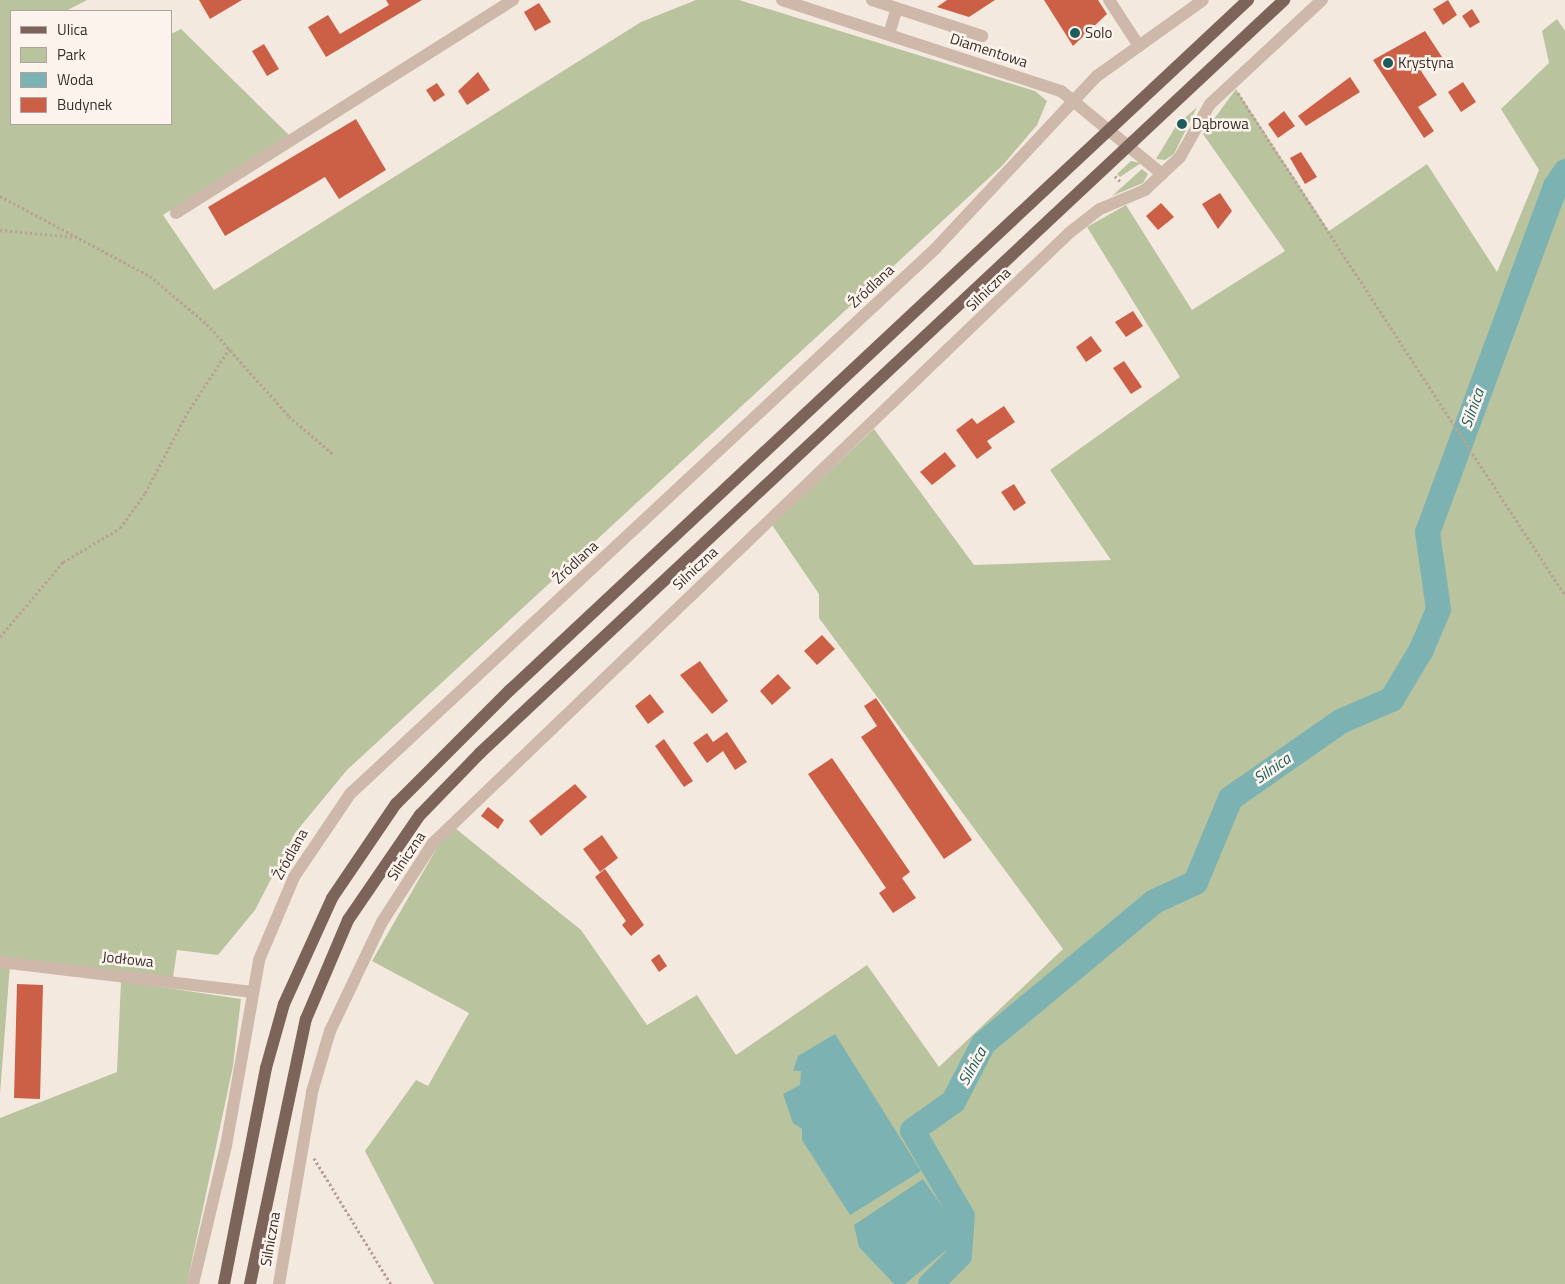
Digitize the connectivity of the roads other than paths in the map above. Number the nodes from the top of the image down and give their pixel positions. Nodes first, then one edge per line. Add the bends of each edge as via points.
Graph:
1 (513, 0) edge
2 (782, 0) edge
3 (872, 0) edge
4 (1109, 0) edge
5 (1204, 0) edge
6 (1248, 0) edge
7 (1284, 0) edge
8 (1322, 0) edge
9 (897, 8) junction
10 (889, 34) junction
11 (982, 36) dead end
12 (1139, 46) junction
13 (1075, 98) junction
14 (1111, 128) junction
15 (1130, 145) junction
16 (1162, 174) junction
17 (176, 213) dead end
18 (0, 962) edge
19 (252, 992) junction
20 (193, 1284) edge
21 (224, 1284) edge
22 (250, 1284) edge
23 (279, 1284) edge

1 - 17 street
2 - 10 street, Diamentowa
3 - 9 street
4 - 12 street
5 - 12 street, Źródlana
6 - 14 main road
7 - 15 main road
8 - 16 street, Silniczna via 1210,104 1180,157
9 - 10 street
9 - 11 street
10 - 13 street, Diamentowa
12 - 13 street, Źródlana
13 - 14 street, Diamentowa
13 - 19 street, Źródlana via 935,249 350,794 294,877 259,960
14 - 15 street, Diamentowa
14 - 21 main road via 509,690 390,811 327,906 284,1004 266,1068
15 - 16 street, Diamentowa
15 - 22 main road via 480,753 391,852 348,920 306,1019 284,1107
16 - 23 street, Silniczna via 1145,190 1100,209 1069,233 433,843 382,922 330,1032 312,1092
18 - 19 street, Jodłowa
19 - 20 street, Źródlana via 233,1111

